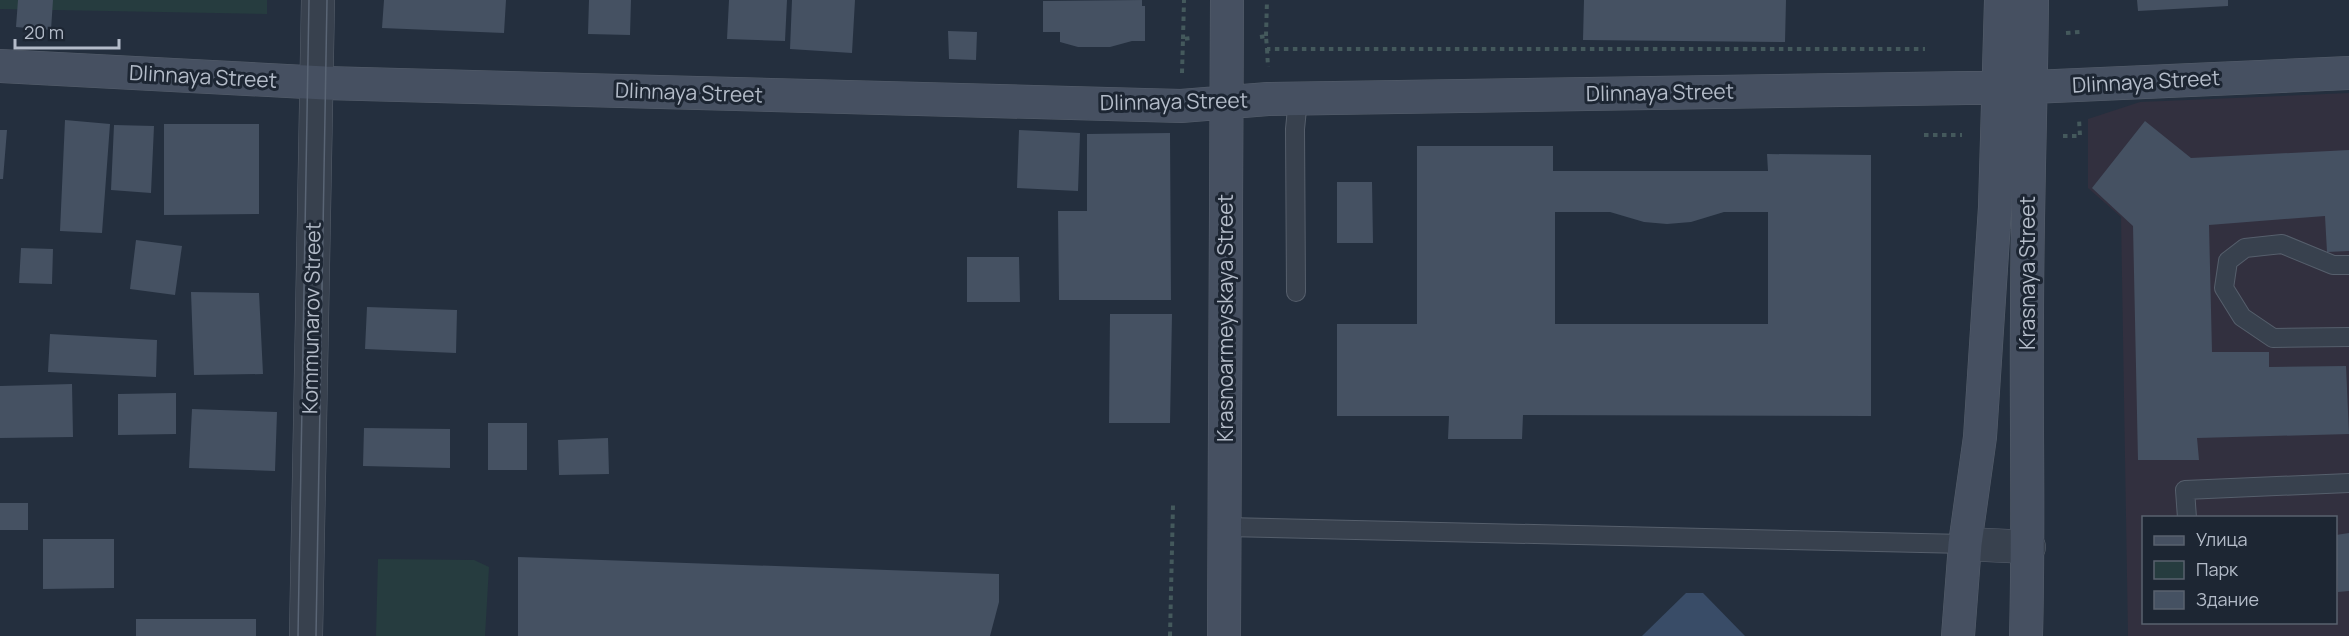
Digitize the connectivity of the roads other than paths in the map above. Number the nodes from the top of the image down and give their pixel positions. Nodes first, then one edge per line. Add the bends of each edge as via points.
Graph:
1 (318, 0) edge
2 (1227, 0) edge
3 (2001, 0) edge
4 (2032, 0) edge
5 (0, 66) edge
6 (2349, 73) edge
7 (316, 83) junction
8 (2014, 87) junction
9 (1298, 99) junction
10 (1226, 103) junction
11 (2349, 265) edge
12 (1296, 292) dead end
13 (2349, 337) edge
14 (2349, 483) edge
15 (2187, 516) edge
16 (1225, 527) junction
17 (1965, 544) junction
18 (2029, 547) junction
19 (306, 636) edge
20 (1224, 636) edge
21 (1958, 636) edge
22 (2026, 636) edge

1 - 7 street, Kommunarov Street
2 - 10 street, Krasnoarmeyskaya Street
3 - 8 street, Krasnaya Street
4 - 8 street, Krasnaya Street
5 - 7 street, Dlinnaya Street
6 - 8 street, Dlinnaya Street
7 - 10 street, Dlinnaya Street via 1181,106
7 - 19 street, Kommunarov Street
8 - 9 street, Dlinnaya Street
8 - 17 street, Krasnaya Street via 1995,207 1980,437
8 - 18 street, Krasnaya Street via 2027,320
9 - 10 street, Dlinnaya Street
9 - 12 lane
10 - 16 street, Krasnoarmeyskaya Street
11 - 13 lane via 2333,265 2282,244 2245,248 2228,261 2224,288 2242,317 2273,338
14 - 15 lane via 2185,490
16 - 17 lane
16 - 20 street, Krasnoarmeyskaya Street
17 - 18 street
17 - 21 street, Krasnaya Street
18 - 22 street, Krasnaya Street

